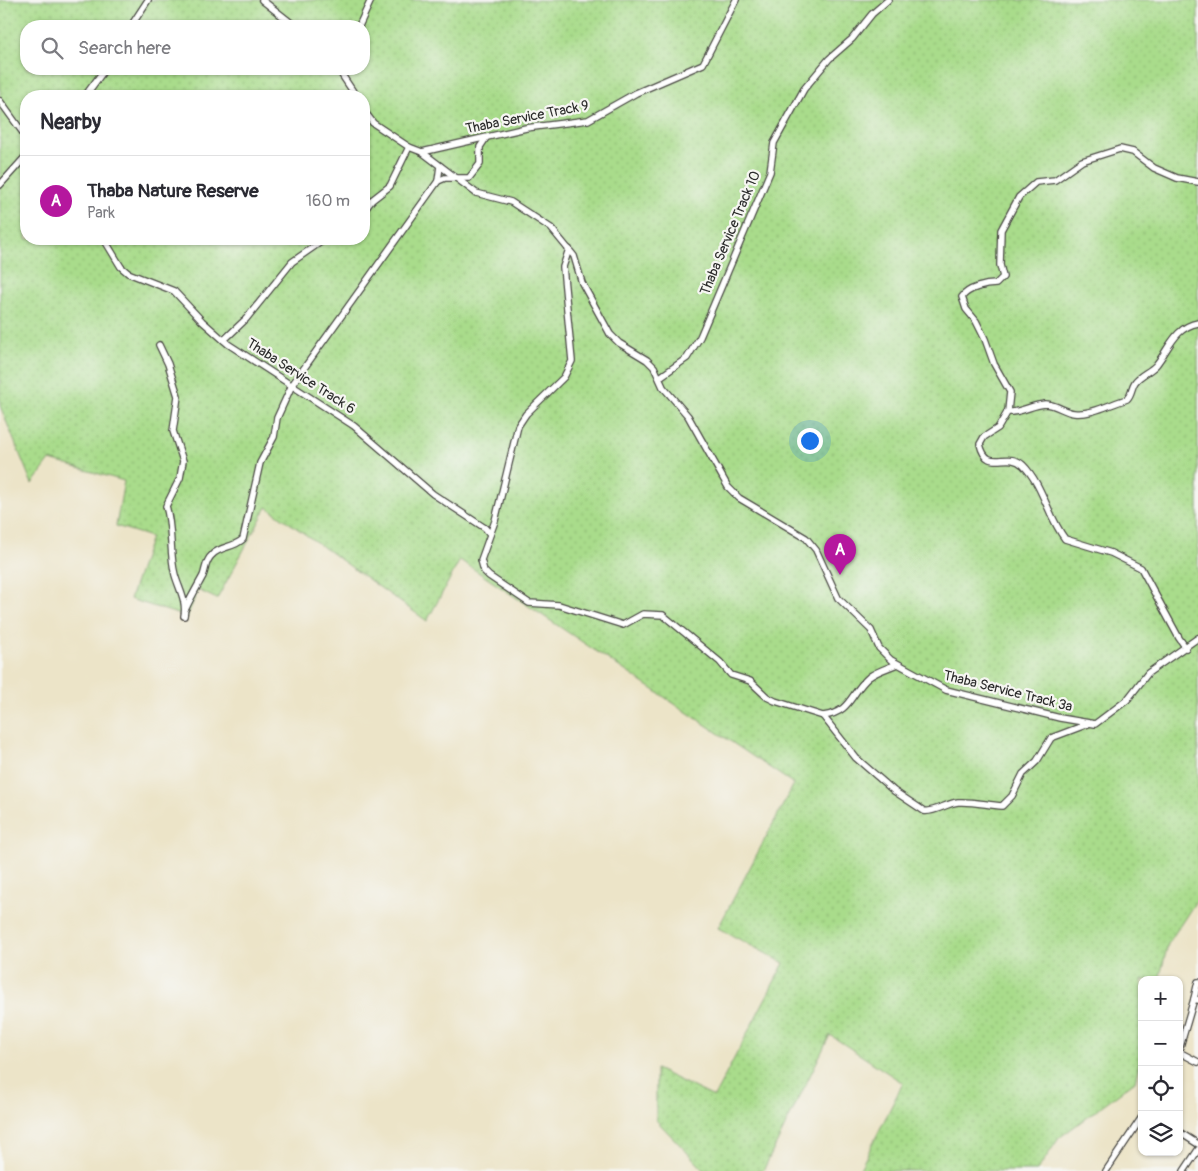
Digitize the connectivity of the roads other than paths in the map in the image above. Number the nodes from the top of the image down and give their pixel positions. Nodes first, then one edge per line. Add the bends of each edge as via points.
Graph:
1 (148, 0) edge
2 (262, 0) edge
3 (371, 0) edge
4 (736, 0) edge
5 (888, 0) edge
6 (135, 20) edge
7 (287, 20) edge
8 (362, 20) edge
9 (101, 75) edge
10 (342, 75) edge
11 (89, 90) edge
12 (352, 90) edge
13 (0, 102) edge
14 (370, 119) edge
15 (20, 129) edge
16 (486, 138) junction
17 (409, 147) junction
18 (422, 152) junction
19 (20, 163) edge
20 (440, 166) junction
21 (458, 180) junction
22 (438, 181) junction
23 (1198, 182) edge
24 (0, 185) edge
25 (370, 203) edge
26 (108, 245) edge
27 (316, 245) edge
28 (569, 249) junction
29 (1198, 323) edge
30 (224, 340) junction
31 (159, 346) dead end
32 (660, 377) junction
33 (292, 385) junction
34 (1007, 412) junction
35 (490, 534) junction
36 (186, 608) junction
37 (184, 616) dead end
38 (1198, 638) edge
39 (1186, 648) junction
40 (897, 664) junction
41 (823, 716) junction
42 (1089, 724) junction
43 (1198, 982) edge
44 (1196, 999) edge
45 (1183, 1039) edge
46 (1183, 1053) edge
47 (1198, 1062) edge
48 (1138, 1123) edge
49 (1183, 1135) edge
50 (1198, 1144) edge
51 (1198, 1150) edge
52 (1106, 1171) edge
53 (1184, 1171) edge

1 - 6 street
2 - 7 street
3 - 8 street
4 - 16 street, Thaba Service Track 9 via 709,57 700,66 636,93 588,120 526,128
5 - 32 street, Thaba Service Track 10 via 804,89 774,143 770,172 700,337 687,358
9 - 11 street
10 - 12 street
13 - 15 street
14 - 17 street, Thaba Service Track 3a
16 - 18 street, Thaba Service Track 9
16 - 21 street via 480,146 481,160 475,171 469,178
17 - 18 street, Thaba Service Track 3a
17 - 25 street via 390,186
18 - 20 street, Thaba Service Track 3a
19 - 24 street
20 - 21 street, Thaba Service Track 3a
20 - 22 street
21 - 22 street via 445,178
21 - 28 street, Thaba Service Track 3a via 476,192 511,202 529,212 551,228
22 - 33 street
23 - 34 street via 1154,168 1133,152 1120,149 1082,161 1055,180 1036,182 1019,197 1001,230 1003,277 996,284 982,286 962,297 1010,392
26 - 30 street, Thaba Service Track 6 via 121,267 137,278 174,291
27 - 30 street via 292,262
28 - 32 street, Thaba Service Track 3a via 582,283 610,334 648,360
28 - 35 street via 563,267 572,361 564,377 518,426
29 - 34 street via 1188,325 1173,337 1154,367 1140,377 1126,399 1084,413 1072,413 1051,404 1018,413
30 - 33 street, Thaba Service Track 6
31 - 36 street via 178,396 173,431 183,461 180,478 166,506 170,516 174,572
32 - 40 street, Thaba Service Track 3a via 664,387 688,416 728,487 745,502 806,538 816,550 838,598 871,630 879,648
33 - 35 street, Thaba Service Track 6 via 358,429 433,494
33 - 36 street via 277,418 274,437 260,463 243,539 211,555
34 - 39 street via 998,428 984,437 980,444 985,457 1017,461 1022,465 1035,482 1065,539 1111,553 1141,568
35 - 41 street via 481,557 484,571 522,599 577,609 623,624 643,614 663,615 731,675 750,680 775,701
36 - 37 street
38 - 39 street
39 - 42 street via 1146,674 1127,700 1102,720
40 - 41 street via 870,676 842,710
40 - 42 street, Thaba Service Track 3a via 946,690
41 - 42 street via 856,758 906,800 928,812 952,803 1002,806 1051,738
43 - 44 street
44 - 45 street
46 - 47 street
48 - 52 street
49 - 50 street
51 - 53 street

